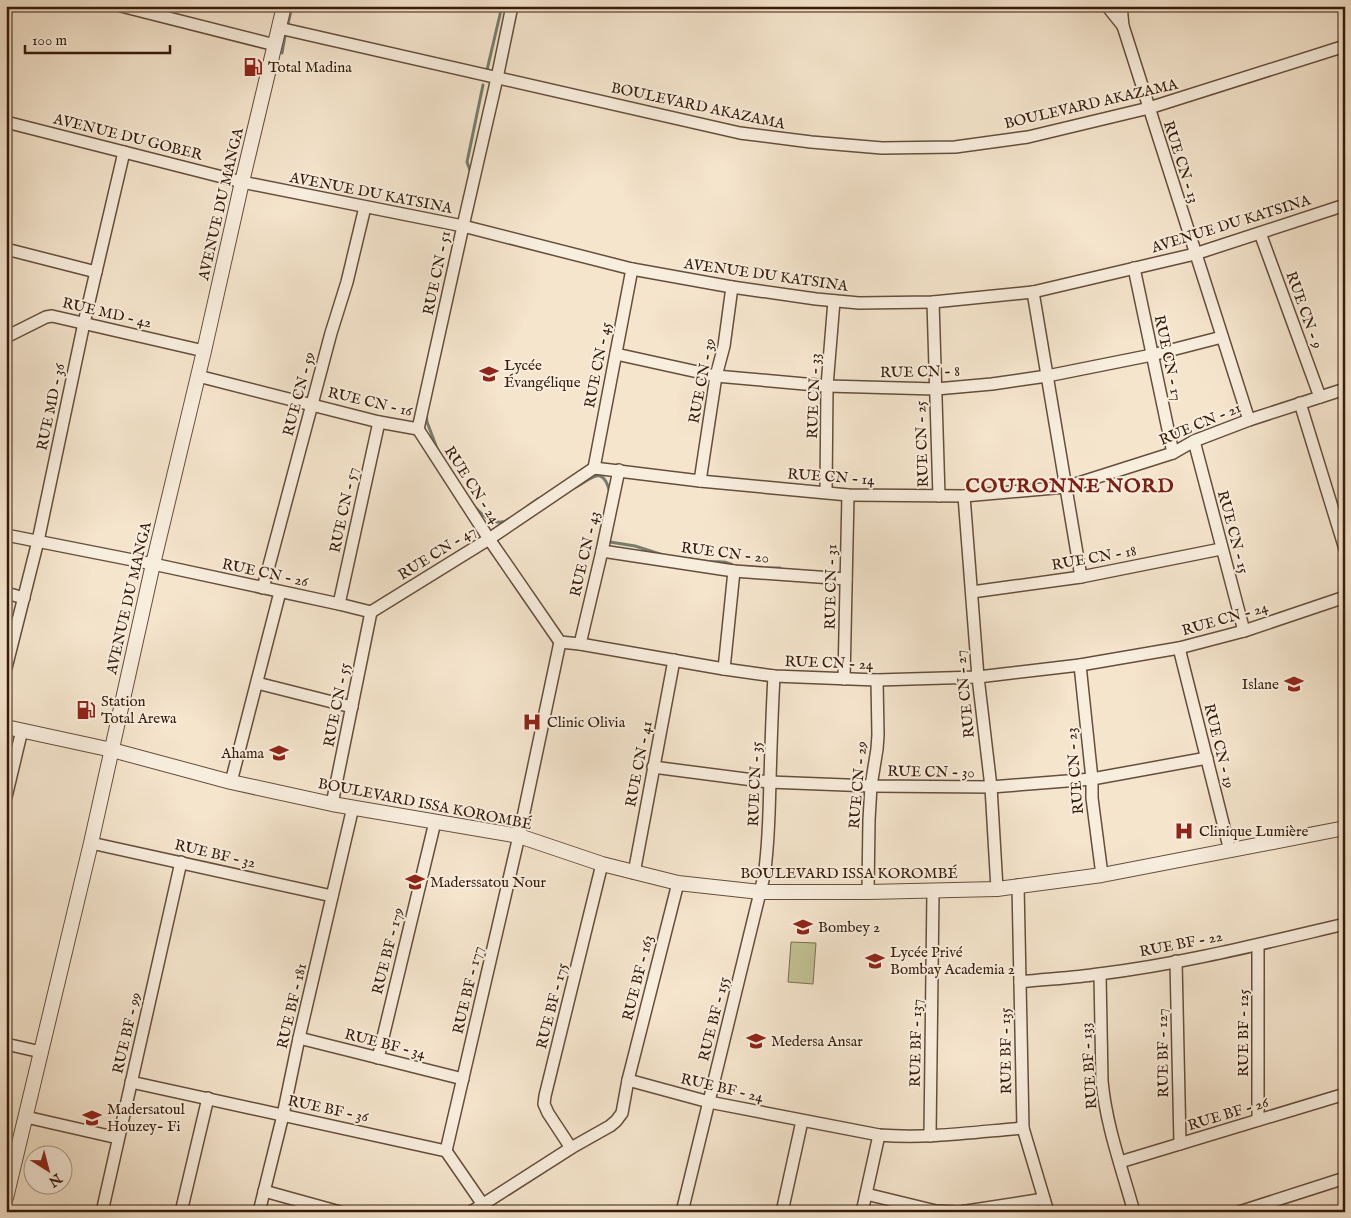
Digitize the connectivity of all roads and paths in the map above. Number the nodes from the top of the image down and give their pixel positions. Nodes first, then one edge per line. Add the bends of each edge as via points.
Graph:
1 (121, 6) edge
2 (284, 6) edge
3 (512, 6) edge
4 (1107, 6) edge
5 (1122, 6) edge
6 (1123, 26) junction
7 (279, 28) junction
8 (275, 45) junction
9 (1345, 46) edge
10 (497, 78) junction
11 (1149, 108) junction
12 (6, 122) edge
13 (124, 152) junction
14 (242, 182) junction
15 (1345, 205) edge
16 (365, 207) junction
17 (463, 226) junction
18 (1260, 233) junction
19 (6, 249) edge
20 (1195, 254) junction
21 (1134, 268) junction
22 (632, 269) junction
23 (96, 272) junction
24 (732, 287) junction
25 (1033, 292) junction
26 (834, 301) junction
27 (933, 302) junction
28 (84, 323) junction
29 (6, 337) edge
30 (1222, 337) junction
31 (204, 351) junction
32 (616, 354) junction
33 (1152, 355) junction
34 (198, 376) junction
35 (716, 376) junction
36 (1047, 376) junction
37 (827, 386) junction
38 (936, 389) junction
39 (1345, 389) edge
40 (1320, 397) junction
41 (312, 404) junction
42 (1300, 404) junction
43 (1249, 420) junction
44 (379, 422) junction
45 (418, 429) junction
46 (1194, 442) junction
47 (1173, 453) junction
48 (594, 468) junction
49 (618, 470) junction
50 (700, 481) junction
51 (1066, 487) junction
52 (826, 492) junction
53 (848, 495) junction
54 (938, 496) junction
55 (964, 496) junction
56 (6, 534) edge
57 (489, 538) junction
58 (38, 541) junction
59 (1345, 548) edge
60 (1221, 549) junction
61 (602, 550) junction
62 (153, 564) junction
63 (734, 572) junction
64 (1082, 577) junction
65 (846, 579) junction
66 (264, 588) junction
67 (280, 592) junction
68 (972, 592) junction
69 (6, 593) edge
70 (24, 598) junction
71 (1345, 598) edge
72 (339, 604) junction
73 (371, 612) junction
74 (1244, 631) junction
75 (560, 642) junction
76 (580, 644) junction
77 (1179, 648) junction
78 (674, 660) junction
79 (1080, 665) junction
80 (6, 668) edge
81 (724, 669) junction
82 (774, 676) junction
83 (978, 677) junction
84 (844, 679) junction
85 (877, 680) junction
86 (257, 683) junction
87 (352, 706) junction
88 (6, 727) edge
89 (22, 730) junction
90 (112, 750) junction
91 (1207, 758) junction
92 (653, 767) junction
93 (1092, 779) junction
94 (231, 782) junction
95 (770, 782) junction
96 (871, 786) junction
97 (991, 787) junction
98 (6, 797) edge
99 (332, 804) junction
100 (353, 807) junction
101 (435, 822) junction
102 (1345, 828) edge
103 (519, 836) junction
104 (90, 843) junction
105 (1230, 851) junction
106 (181, 862) junction
107 (602, 864) junction
108 (634, 873) junction
109 (1102, 875) junction
110 (678, 883) junction
111 (1018, 886) junction
112 (997, 888) junction
113 (933, 891) junction
114 (760, 892) junction
115 (868, 892) junction
116 (332, 896) junction
117 (1345, 924) edge
118 (1258, 945) junction
119 (1176, 961) junction
120 (1100, 974) junction
121 (1020, 982) junction
122 (300, 1038) junction
123 (6, 1044) edge
124 (41, 1052) junction
125 (378, 1058) junction
126 (463, 1079) junction
127 (628, 1080) junction
128 (131, 1082) junction
129 (1345, 1094) edge
130 (208, 1098) junction
131 (709, 1102) junction
132 (283, 1115) junction
133 (26, 1118) junction
134 (1258, 1120) junction
135 (802, 1121) junction
136 (1022, 1128) junction
137 (879, 1135) junction
138 (930, 1136) junction
139 (118, 1138) junction
140 (1180, 1144) junction
141 (572, 1148) junction
142 (446, 1151) junction
143 (1120, 1162) junction
144 (1345, 1178) edge
145 (264, 1191) junction
146 (866, 1194) junction
147 (6, 1198) edge
148 (1044, 1199) junction
149 (486, 1208) edge
150 (102, 1212) edge
151 (181, 1212) edge
152 (259, 1212) edge
153 (340, 1212) edge
154 (471, 1212) edge
155 (682, 1212) edge
156 (782, 1212) edge
157 (862, 1212) edge
158 (956, 1212) edge
159 (960, 1212) edge
160 (1048, 1212) edge
161 (1134, 1212) edge
162 (1239, 1212) edge

1 - 8 street
2 - 7 street, AVENUE DU MANGA
3 - 10 street, RUE CN - 51
4 - 6 street, RUE CN - 13
5 - 6 street, RUE CN - 13
6 - 11 street, RUE CN - 13
7 - 8 street, AVENUE DU MANGA
7 - 10 street, BOULEVARD AKAZAMA
8 - 14 street, AVENUE DU MANGA
9 - 11 street, BOULEVARD AKAZAMA
10 - 11 street, BOULEVARD AKAZAMA via 740,133 882,148 955,147 1028,137
10 - 17 street, RUE CN - 51
11 - 20 street, RUE CN - 13
12 - 13 street, AVENUE DU GOBER
13 - 14 street, AVENUE DU GOBER
13 - 23 street, RUE MD - 36
14 - 16 street, AVENUE DU KATSINA
14 - 31 street, AVENUE DU MANGA
15 - 18 street, AVENUE DU KATSINA
16 - 17 street, AVENUE DU KATSINA
16 - 41 street, RUE CN - 59
17 - 22 street, AVENUE DU KATSINA
17 - 45 street, RUE CN - 51
18 - 20 street, AVENUE DU KATSINA
18 - 40 street, RUE CN - 9
19 - 23 street
20 - 21 street, AVENUE DU KATSINA
20 - 30 street, RUE CN - 13
21 - 25 street, AVENUE DU KATSINA
21 - 33 street, RUE CN - 17
22 - 24 street, AVENUE DU KATSINA
22 - 32 street, RUE CN - 45
23 - 28 street, RUE MD - 36
24 - 26 street, AVENUE DU KATSINA
24 - 35 street, RUE CN - 39 via 724,346
25 - 27 street, AVENUE DU KATSINA
25 - 36 street
26 - 27 street, AVENUE DU KATSINA
26 - 37 street, RUE CN - 33
27 - 38 street, RUE CN - 25
28 - 29 street, RUE MD - 42 via 49,316
28 - 31 street, RUE MD - 42
28 - 58 street, RUE MD - 36
30 - 33 street, RUE CN - 8
30 - 43 street, RUE CN - 13
31 - 34 street, AVENUE DU MANGA
32 - 35 street, RUE CN - 8
32 - 48 street, RUE CN - 45
33 - 36 street, RUE CN - 8
33 - 47 street, RUE CN - 17
34 - 41 street, RUE CN - 16
34 - 62 street, AVENUE DU MANGA
35 - 37 street, RUE CN - 8
35 - 50 street, RUE CN - 39
36 - 38 street, RUE CN - 8
36 - 51 street
37 - 38 street, RUE CN - 8
37 - 52 street, RUE CN - 33
38 - 54 street, RUE CN - 25
39 - 40 street, RUE CN - 21
40 - 42 street, RUE CN - 21
41 - 44 street, RUE CN - 16
41 - 66 street, RUE CN - 59
42 - 43 street, RUE CN - 21
42 - 59 street
43 - 46 street, RUE CN - 21
44 - 45 street, RUE CN - 16
44 - 72 street, RUE CN - 57
45 - 57 street, RUE CN - 24
46 - 47 street, RUE CN - 21
46 - 60 street, RUE CN - 15
47 - 51 street, RUE CN - 21
48 - 49 street, RUE CN - 14
48 - 57 street, RUE CN - 47
49 - 50 street, RUE CN - 14
49 - 61 street, RUE CN - 43
50 - 52 street, RUE CN - 14
51 - 55 street, RUE CN - 14
51 - 64 street
52 - 53 street, RUE CN - 14
53 - 54 street, RUE CN - 14
53 - 65 street, RUE CN - 31
54 - 55 street, RUE CN - 14
55 - 68 street, RUE CN - 27
56 - 58 street
57 - 73 street, RUE CN - 47
57 - 75 street, RUE CN - 24
58 - 62 street
58 - 70 street, RUE MD - 36
60 - 64 street, RUE CN - 18
60 - 74 street, RUE CN - 15
61 - 63 street, RUE CN - 20
61 - 76 street, RUE CN - 43
62 - 66 street, RUE CN - 26
62 - 90 street, AVENUE DU MANGA
63 - 65 street, RUE CN - 20
63 - 81 street
64 - 68 street, RUE CN - 18
65 - 84 street, RUE CN - 31
66 - 67 street, RUE CN - 26
67 - 72 street, RUE CN - 26
67 - 86 street
68 - 83 street, RUE CN - 27
69 - 70 street
70 - 80 street, RUE MD - 36
71 - 74 street, RUE CN - 24
72 - 73 street, RUE CN - 26
73 - 87 street, RUE CN - 55
74 - 77 street, RUE CN - 24
75 - 76 street, RUE CN - 24
75 - 103 street, RUE BF - 177
76 - 78 street, RUE CN - 24
77 - 79 street, RUE CN - 24
77 - 91 street, RUE CN - 19
78 - 81 street, RUE CN - 24
78 - 92 street, RUE CN - 41
79 - 83 street, RUE CN - 24
79 - 93 street, RUE CN - 23
81 - 82 street, RUE CN - 24
82 - 84 street, RUE CN - 24
82 - 95 street, RUE CN - 35
83 - 85 street, RUE CN - 24
83 - 97 street, RUE CN - 27
84 - 85 street, RUE CN - 24
85 - 96 street, RUE CN - 29 via 877,742
86 - 87 street
86 - 94 street
87 - 99 street, RUE CN - 55
88 - 89 street, BOULEVARD ISSA KOROMBÉ
89 - 90 street, BOULEVARD ISSA KOROMBÉ
89 - 98 street
90 - 94 street, BOULEVARD ISSA KOROMBÉ
90 - 104 street, AVENUE DU MANGA
91 - 93 street, RUE CN - 30
91 - 105 street, RUE CN - 19
92 - 95 street, RUE CN - 30
92 - 108 street, RUE CN - 41
93 - 97 street, RUE CN - 30
93 - 109 street, RUE CN - 23
94 - 99 street, BOULEVARD ISSA KOROMBÉ
95 - 96 street, RUE CN - 30
95 - 114 street, RUE CN - 35 via 766,858
96 - 97 street, RUE CN - 30
96 - 115 street, RUE CN - 29
97 - 112 street, RUE CN - 27
99 - 100 street, BOULEVARD ISSA KOROMBÉ
100 - 101 street, BOULEVARD ISSA KOROMBÉ
100 - 116 street, RUE BF - 181
101 - 103 street, BOULEVARD ISSA KOROMBÉ
101 - 125 street, RUE BF - 179
102 - 105 street, BOULEVARD ISSA KOROMBÉ
103 - 107 street, BOULEVARD ISSA KOROMBÉ
103 - 126 street, RUE BF - 177
104 - 106 street, RUE BF - 32
104 - 124 street, AVENUE DU MANGA
105 - 109 street, BOULEVARD ISSA KOROMBÉ
106 - 116 street, RUE BF - 32
106 - 128 street, RUE BF - 99
107 - 108 street, BOULEVARD ISSA KOROMBÉ
107 - 141 street, RUE BF - 175 via 544,1104
108 - 110 street, BOULEVARD ISSA KOROMBÉ
109 - 111 street, BOULEVARD ISSA KOROMBÉ
110 - 114 street, BOULEVARD ISSA KOROMBÉ
110 - 127 street, RUE BF - 163
111 - 112 street, BOULEVARD ISSA KOROMBÉ
111 - 121 street, RUE BF - 135
112 - 113 street, BOULEVARD ISSA KOROMBÉ
113 - 115 street, BOULEVARD ISSA KOROMBÉ
113 - 138 street, RUE BF - 137
114 - 115 street, BOULEVARD ISSA KOROMBÉ
114 - 131 street, RUE BF - 155
116 - 122 street, RUE BF - 181
117 - 118 street, RUE BF - 22
118 - 119 street, RUE BF - 22
118 - 134 street, RUE BF - 125
119 - 120 street, RUE BF - 22
119 - 140 street, RUE BF - 127
120 - 121 street, RUE BF - 22
120 - 143 street, RUE BF - 133 via 1103,1097
121 - 136 street, RUE BF - 135
122 - 125 street, RUE BF - 34
122 - 132 street, RUE BF - 181
123 - 124 street
124 - 133 street, AVENUE DU MANGA
125 - 126 street, RUE BF - 34
126 - 142 street, RUE BF - 177
127 - 131 street, RUE BF - 24
127 - 141 street via 622,1113 616,1121
128 - 130 street, RUE BF - 36
128 - 139 street, RUE BF - 99
129 - 134 street, RUE BF - 26
130 - 132 street, RUE BF - 36
130 - 151 street
131 - 135 street, RUE BF - 24
131 - 155 street, RUE BF - 155
132 - 142 street, RUE BF - 36
132 - 145 street, RUE BF - 181
133 - 139 street
133 - 147 street, AVENUE DU MANGA
134 - 140 street, RUE BF - 26
135 - 137 street, RUE BF - 24
135 - 156 street
136 - 138 street, RUE BF - 24
136 - 148 street, RUE BF - 135
137 - 138 street, RUE BF - 24
137 - 146 street
139 - 150 street, RUE BF - 99
140 - 143 street, RUE BF - 26
141 - 149 street
142 - 149 street
143 - 161 street, RUE BF - 133
144 - 162 street
145 - 152 street, RUE BF - 181
145 - 153 street
146 - 157 street
146 - 158 street
148 - 159 street
148 - 160 street, RUE BF - 135
149 - 154 street

